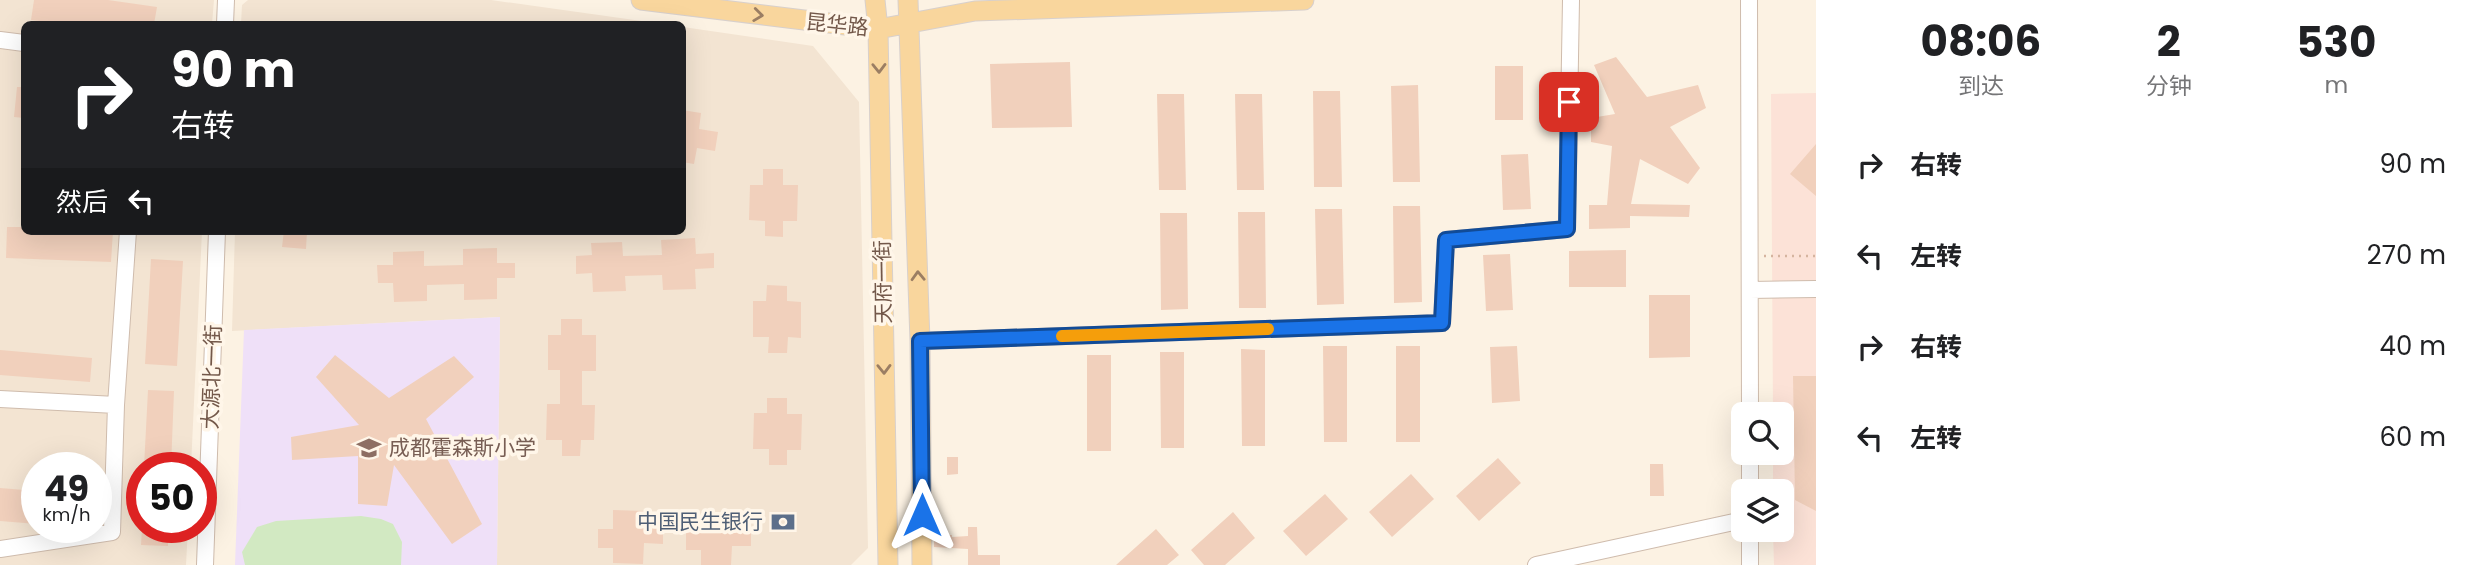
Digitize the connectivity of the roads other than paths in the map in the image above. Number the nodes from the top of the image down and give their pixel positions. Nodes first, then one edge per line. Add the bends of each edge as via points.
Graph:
1 (226, 0) edge
2 (641, 0) edge
3 (875, 0) edge
4 (908, 0) edge
5 (1304, 0) edge
6 (1571, 0) edge
7 (1749, 0) edge
8 (223, 21) edge
9 (908, 24) junction
10 (878, 29) junction
11 (0, 40) edge
12 (21, 43) edge
13 (128, 235) edge
14 (217, 235) edge
15 (1816, 289) edge
16 (1750, 290) junction
17 (920, 341) junction
18 (0, 399) edge
19 (1750, 402) edge
20 (116, 405) junction
21 (1731, 523) edge
22 (1750, 542) edge
23 (0, 549) edge
24 (205, 565) edge
25 (888, 565) edge
26 (922, 565) edge
27 (1535, 565) edge
28 (1750, 565) edge

1 - 8 street
2 -> 10 main road, 昆华路
3 - 10 main road, 天府一街
4 - 9 main road, 天府一街
5 - 9 main road, 昆华路 via 975,11
6 - 17 street via 1567,229 1446,240 1442,323
7 - 16 street
9 - 10 main road, 昆华路
17 -> 9 main road, 天府一街
10 -> 25 main road, 天府一街
11 - 12 street
13 - 20 street
14 - 24 street, 大源北一街
15 - 16 street
16 - 19 street
17 - 26 main road, 天府一街
18 - 20 street
20 - 23 street via 112,532
21 - 27 street
22 - 28 street

